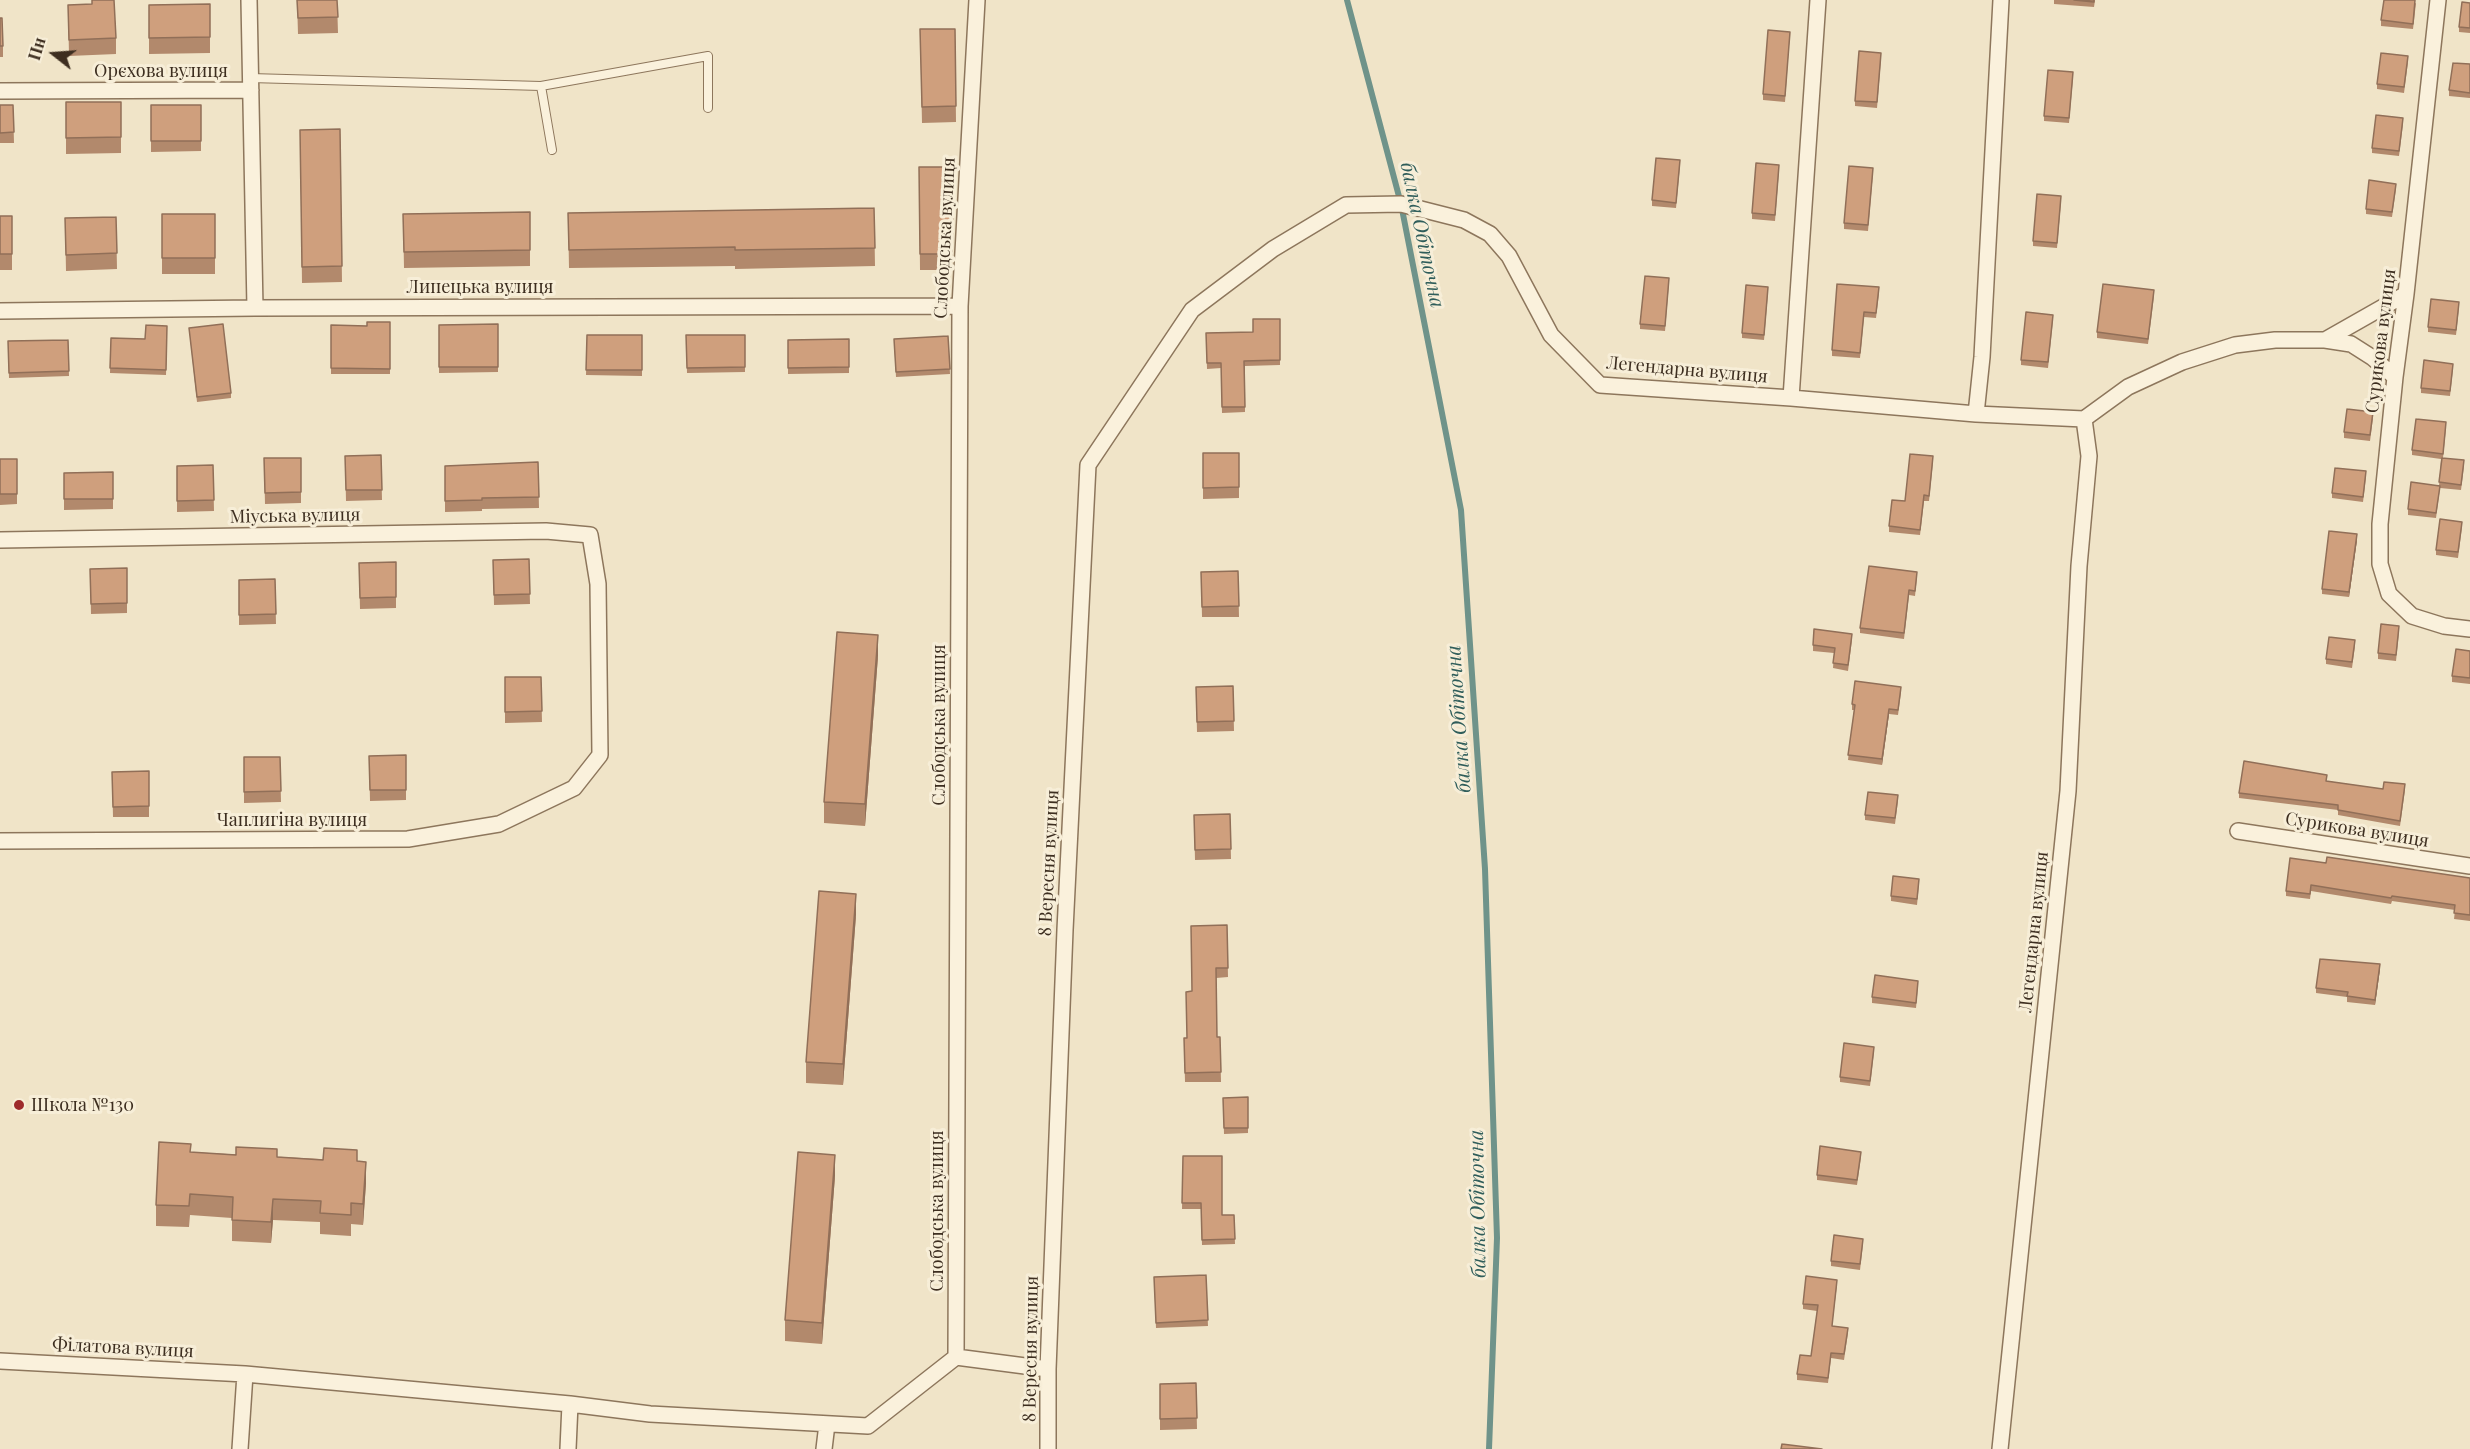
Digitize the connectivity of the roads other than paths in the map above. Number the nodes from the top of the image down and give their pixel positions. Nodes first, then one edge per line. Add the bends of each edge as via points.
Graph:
1 (249, 0) edge
2 (976, 0) edge
3 (1818, 0) edge
4 (2001, 0) edge
5 (2438, 0) edge
6 (250, 84) junction
7 (541, 86) junction
8 (0, 91) edge
9 (708, 108) dead end
10 (552, 150) dead end
11 (2406, 294) junction
12 (960, 306) junction
13 (255, 308) junction
14 (1192, 310) joint
15 (0, 311) edge
16 (2325, 339) junction
17 (2395, 377) junction
18 (1791, 398) junction
19 (1976, 414) junction
20 (2084, 418) junction
21 (0, 540) edge
22 (2470, 629) edge
23 (573, 788) joint
24 (2238, 831) dead end
25 (0, 841) edge
26 (2470, 866) edge
27 (956, 1357) junction
28 (0, 1361) edge
29 (1048, 1369) junction
30 (245, 1374) junction
31 (570, 1404) junction
32 (827, 1424) junction
33 (240, 1449) edge
34 (568, 1449) edge
35 (824, 1449) edge
36 (1048, 1449) edge
37 (2000, 1449) edge

1 - 6 street
2 - 12 street, Слободська вулиця
3 - 18 street, Легендарна вулиця
4 - 19 street
5 - 11 street, Сурикова вулиця
6 - 7 lane
6 - 8 street, Орєхова вулиця
6 - 13 street
7 - 9 lane via 708,57
7 - 10 lane
11 - 16 street
11 - 17 street, Сурикова вулиця
12 - 13 street, Липецька вулиця
12 - 27 street, Слободська вулиця
13 - 15 street, Липецька вулиця
14 - 18 street, Легендарна вулиця via 1273,249 1346,205 1401,204 1464,220 1490,234 1509,256 1551,334 1600,385
14 - 29 street, 8 Вересня вулиця via 1088,465
16 - 17 street via 2351,344
16 - 20 street via 2235,345 2182,362 2128,387
17 - 22 street, Сурикова вулиця via 2380,524 2380,564 2389,594 2412,616
18 - 19 street, Легендарна вулиця
19 - 20 street, Легендарна вулиця
20 - 37 street, Легендарна вулиця via 2089,456 2079,566 2068,791
21 - 23 street, Міуська вулиця via 546,531 590,535 598,584 600,755
23 - 25 street, Чаплигіна вулиця via 499,824 408,839
24 - 26 street, Сурикова вулиця
27 - 29 street
27 - 32 street, Філатова вулиця via 868,1426
28 - 30 street, Філатова вулиця
29 - 36 street, 8 Вересня вулиця
30 - 31 street, Філатова вулиця
30 - 33 street
31 - 32 street, Філатова вулиця via 650,1414
31 - 34 street
32 - 35 street

